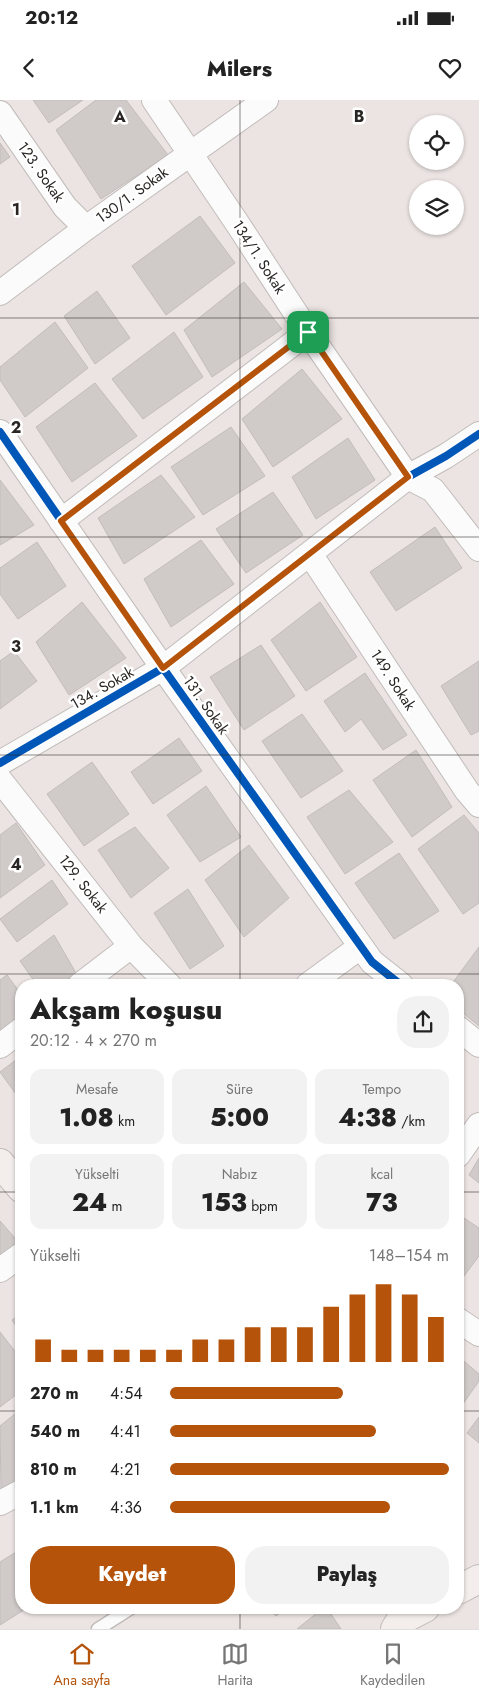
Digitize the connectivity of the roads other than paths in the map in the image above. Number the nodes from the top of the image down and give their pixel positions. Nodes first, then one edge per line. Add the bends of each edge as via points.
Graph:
1 (154, 100) edge
2 (266, 100) edge
3 (0, 113) edge
4 (190, 153) junction
5 (86, 228) junction
6 (0, 293) edge
7 (308, 332) junction
8 (0, 432) edge
9 (479, 434) edge
10 (408, 477) junction
11 (61, 521) junction
12 (479, 549) edge
13 (310, 554) junction
14 (163, 668) junction
15 (0, 763) edge
16 (0, 780) edge
17 (479, 805) edge
18 (131, 946) junction
19 (360, 947) junction
20 (88, 979) edge
21 (163, 979) edge
22 (316, 979) edge
23 (393, 979) edge
24 (464, 1033) edge
25 (15, 1035) edge
26 (479, 1045) edge
27 (0, 1046) edge
28 (479, 1126) edge
29 (464, 1147) edge
30 (0, 1162) edge
31 (15, 1181) edge
32 (15, 1259) edge
33 (0, 1270) edge
34 (464, 1324) edge
35 (479, 1334) edge
36 (15, 1495) edge
37 (0, 1503) edge
38 (479, 1579) edge
39 (464, 1587) edge
40 (122, 1614) edge
41 (414, 1614) edge
42 (397, 1622) edge
43 (98, 1629) edge

1 - 4 street, 134/1. Sokak
2 - 4 street, 130/1. Sokak
3 - 5 street, 123. Sokak via 65,206
4 - 5 street, 130/1. Sokak
4 - 7 street, 134/1. Sokak
5 - 6 street, 130/1. Sokak
7 - 10 street, 134/1. Sokak
7 - 11 street
8 - 11 street, 131. Sokak
9 - 10 street, 134. Sokak
10 - 12 street, 134/1. Sokak via 434,490
10 - 13 street, 134. Sokak
11 - 14 street, 131. Sokak
13 - 14 street, 134. Sokak
13 - 17 street, 149. Sokak
14 - 15 street, 134. Sokak
14 - 19 street, 131. Sokak
16 - 18 street, 129. Sokak
18 - 20 street
18 - 21 street, 129. Sokak
19 - 22 street
19 - 23 street, 131. Sokak via 372,962
24 - 26 street
25 - 27 street
28 - 29 street
30 - 31 main road
32 - 33 street
34 - 35 street
36 - 37 street
38 - 39 main road
40 - 43 lane
41 - 42 main road

